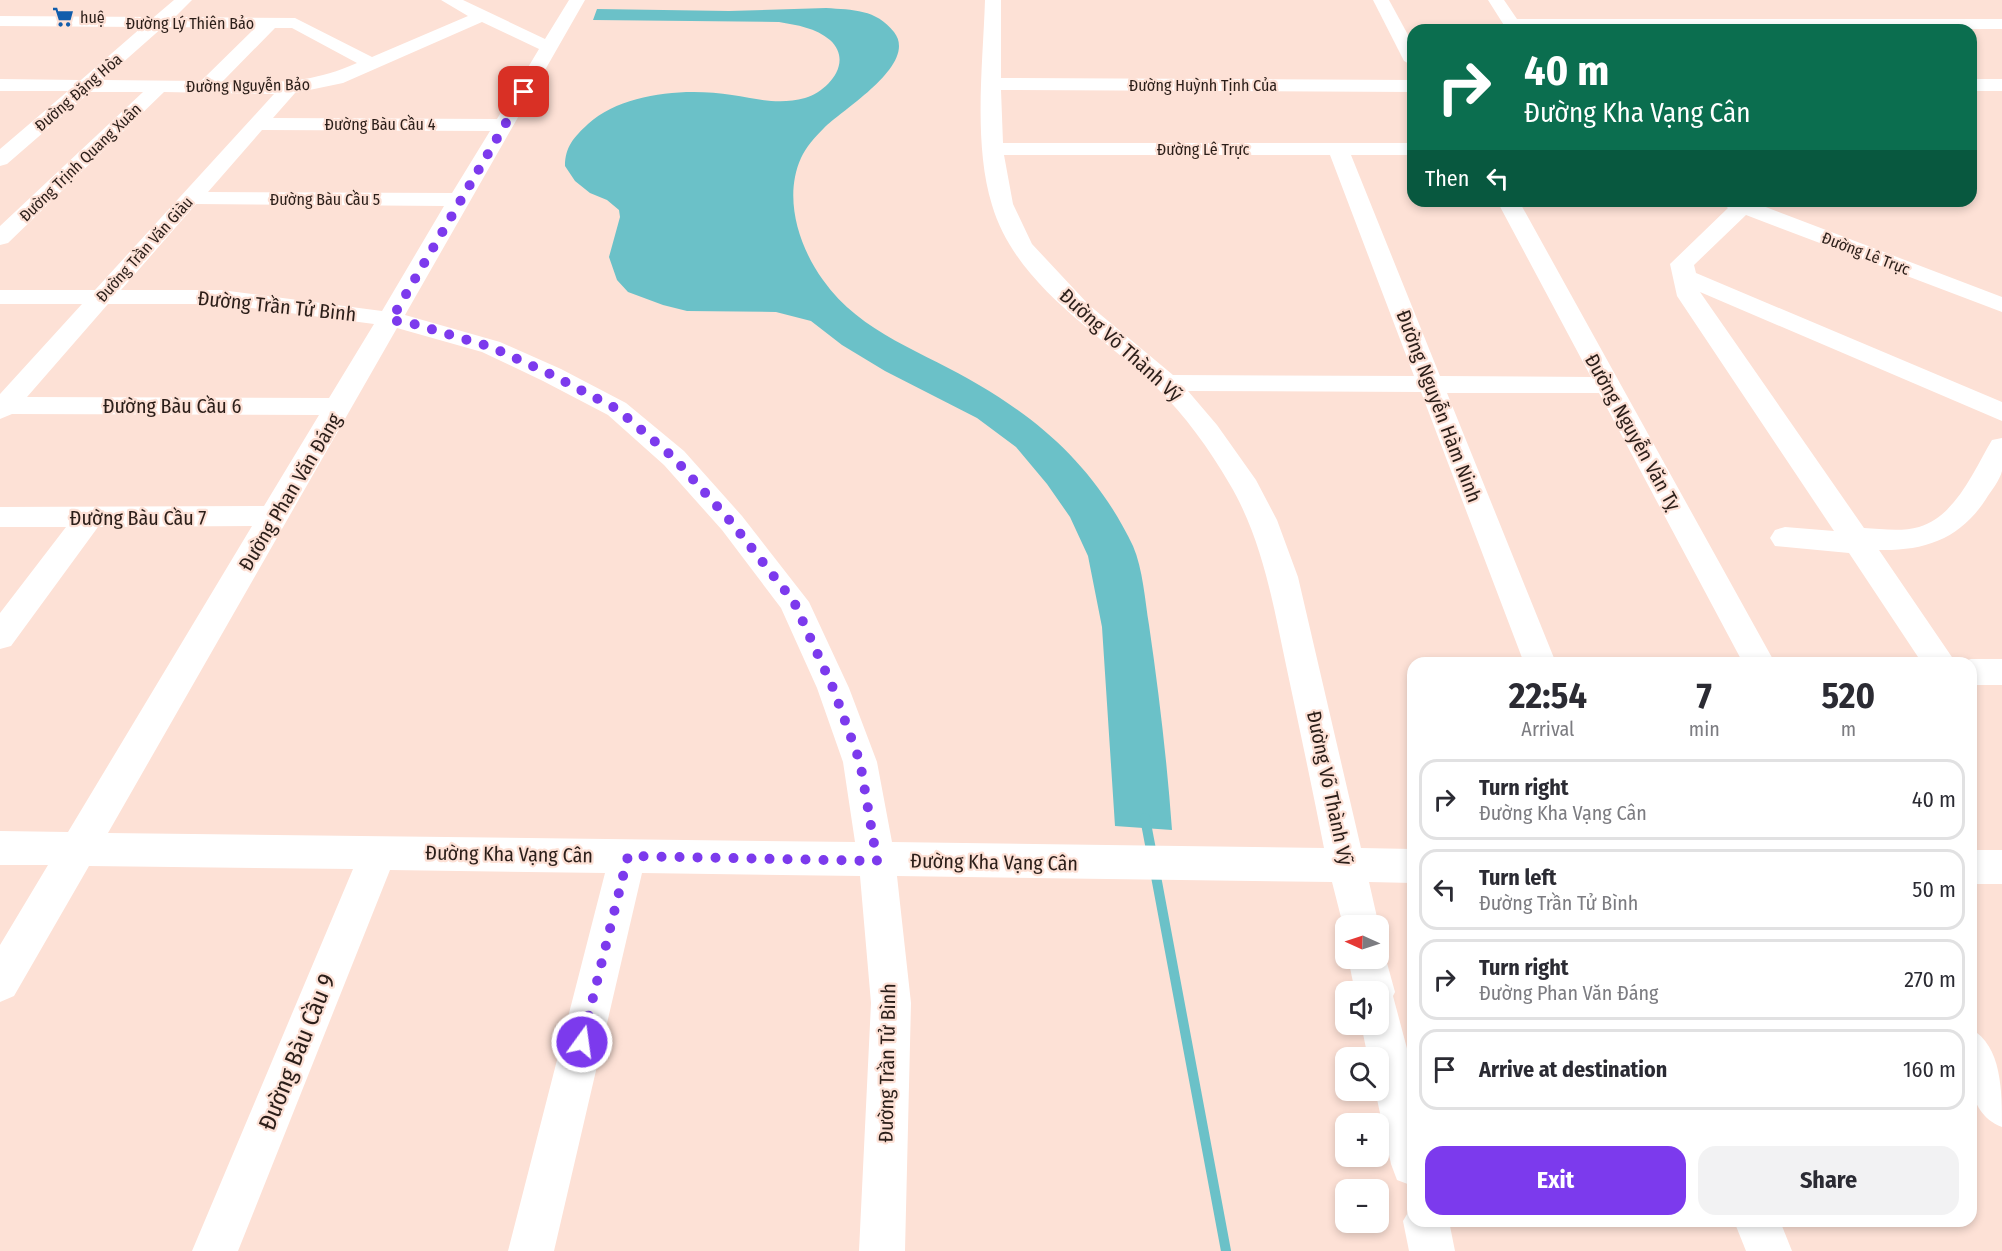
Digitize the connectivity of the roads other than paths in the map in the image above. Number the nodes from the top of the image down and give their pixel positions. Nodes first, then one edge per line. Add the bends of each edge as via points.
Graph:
1 (184, 0) edge
2 (449, 0) edge
3 (577, 0) edge
4 (993, 0) edge
5 (1381, 0) edge
6 (1496, 0) edge
7 (1755, 8) dead end
8 (482, 16) junction
9 (0, 21) edge
10 (158, 22) junction
11 (270, 23) junction
12 (1512, 24) edge
13 (1771, 24) edge
14 (1977, 24) edge
15 (2002, 24) edge
16 (550, 48) junction
17 (1407, 50) edge
18 (370, 63) junction
19 (993, 84) junction
20 (0, 85) edge
21 (1977, 85) edge
22 (2002, 85) edge
23 (85, 86) junction
24 (1407, 86) edge
25 (159, 87) junction
26 (206, 87) junction
27 (289, 88) junction
28 (256, 124) junction
29 (505, 124) junction
30 (993, 149) junction
31 (1338, 149) junction
32 (1407, 149) edge
33 (0, 160) edge
34 (189, 198) junction
35 (461, 200) junction
36 (1511, 207) edge
37 (1732, 207) edge
38 (1746, 207) edge
39 (0, 238) edge
40 (1683, 276) junction
41 (102, 296) junction
42 (0, 297) edge
43 (2002, 305) edge
44 (391, 320) junction
45 (1167, 383) junction
46 (1431, 385) junction
47 (1608, 385) junction
48 (2, 407) edge
49 (340, 407) junction
50 (2002, 412) edge
51 (2002, 447) edge
52 (275, 516) junction
53 (0, 517) edge
54 (88, 519) junction
55 (1785, 538) dead end
56 (1856, 541) junction
57 (0, 637) edge
58 (1538, 657) edge
59 (1756, 657) edge
60 (1936, 657) edge
61 (1977, 672) edge
62 (2002, 672) edge
63 (0, 848) edge
64 (79, 848) junction
65 (379, 852) junction
66 (628, 856) junction
67 (877, 861) junction
68 (1347, 866) junction
69 (1407, 866) edge
70 (1977, 867) edge
71 (2002, 867) edge
72 (1358, 915) edge
73 (0, 982) edge
74 (1384, 1035) edge
75 (1977, 1061) edge
76 (2002, 1106) edge
77 (1407, 1137) edge
78 (1427, 1227) edge
79 (1759, 1227) edge
80 (215, 1251) edge
81 (531, 1251) edge
82 (882, 1251) edge
83 (1432, 1251) edge
84 (1769, 1251) edge

1 - 10 street, Đường Đặng Hòa
2 - 8 street
3 - 16 street, Đường Phan Văn Đáng
4 - 19 street, Đường Võ Thành Vỹ
5 - 17 street
6 - 12 street
7 - 13 street
8 - 16 street
8 - 18 street, Đường Nguyễn Bảo
9 - 10 street, Đường Lý Thiên Bảo
10 - 11 street, Đường Lý Thiên Bảo
10 - 23 street, Đường Đặng Hòa
11 - 18 street, Đường Lý Thiên Bảo via 296,23
11 - 26 street
14 - 15 street
16 - 29 street, Đường Phan Văn Đáng
18 - 27 street, Đường Nguyễn Bảo via 336,79
19 - 24 street, Đường Huỳnh Tịnh Của
19 - 30 street, Đường Võ Thành Vỹ
20 - 23 street, Đường Nguyễn Bảo
21 - 22 street
23 - 25 street, Đường Nguyễn Bảo
23 - 33 street, Đường Đặng Hòa
25 - 26 street, Đường Nguyễn Bảo
25 - 39 street, Đường Trịnh Quang Xuân
26 - 27 street, Đường Nguyễn Bảo
27 - 28 street, Đường Trần Văn Giàu
28 - 29 street, Đường Bàu Cầu 4
28 - 34 street, Đường Trần Văn Giàu
29 - 35 street, Đường Phan Văn Đáng
30 - 31 street, Đường Lê Trực
30 - 45 street, Đường Võ Thành Vỹ via 998,188 1009,226 1038,270
31 - 32 street, Đường Lê Trực
31 - 46 street, Đường Nguyễn Hàm Ninh
34 - 35 street, Đường Bàu Cầu 5
34 - 41 street, Đường Trần Văn Giàu
35 - 44 street, Đường Phan Văn Đáng
36 - 47 street, Đường Nguyễn Văn Tỵ
37 - 40 street via 1682,264
38 - 43 street, Đường Lê Trực
40 - 50 street
40 - 56 street via 1689,297
41 - 42 street, Đường Trần Tử Bình
41 - 44 street, Đường Trần Tử Bình via 221,297
41 - 48 street, Đường Trần Văn Giàu
44 - 49 street, Đường Phan Văn Đáng
44 - 67 street, Đường Trần Tử Bình via 491,347 552,375 617,409 674,458 794,602 833,688 860,762
45 - 46 street
45 - 68 street, Đường Võ Thành Vỹ via 1242,480 1262,520 1283,577
46 - 47 street
46 - 58 street, Đường Nguyễn Hàm Ninh
47 - 59 street, Đường Nguyễn Văn Tỵ
48 - 49 street, Đường Bàu Cầu 6
49 - 52 street, Đường Phan Văn Đáng
51 - 56 street via 1965,508 1947,525 1926,536
52 - 54 street, Đường Bàu Cầu 7
52 - 64 street, Đường Phan Văn Đáng
53 - 54 street, Đường Bàu Cầu 7
54 - 57 street
55 - 56 street
56 - 60 street
61 - 62 street
63 - 64 street, Đường Kha Vạng Cân
64 - 65 street, Đường Kha Vạng Cân
64 - 73 street, Đường Phan Văn Đáng
65 - 66 street, Đường Kha Vạng Cân
65 - 80 street, Đường Bàu Cầu 9
66 - 67 street, Đường Kha Vạng Cân
66 - 81 street
67 - 68 street, Đường Kha Vạng Cân
67 - 82 street, Đường Trần Tử Bình via 891,1003
68 - 69 street, Đường Kha Vạng Cân
68 - 72 street, Đường Võ Thành Vỹ
70 - 71 street
74 - 77 street
75 - 76 street
78 - 83 street
79 - 84 street

